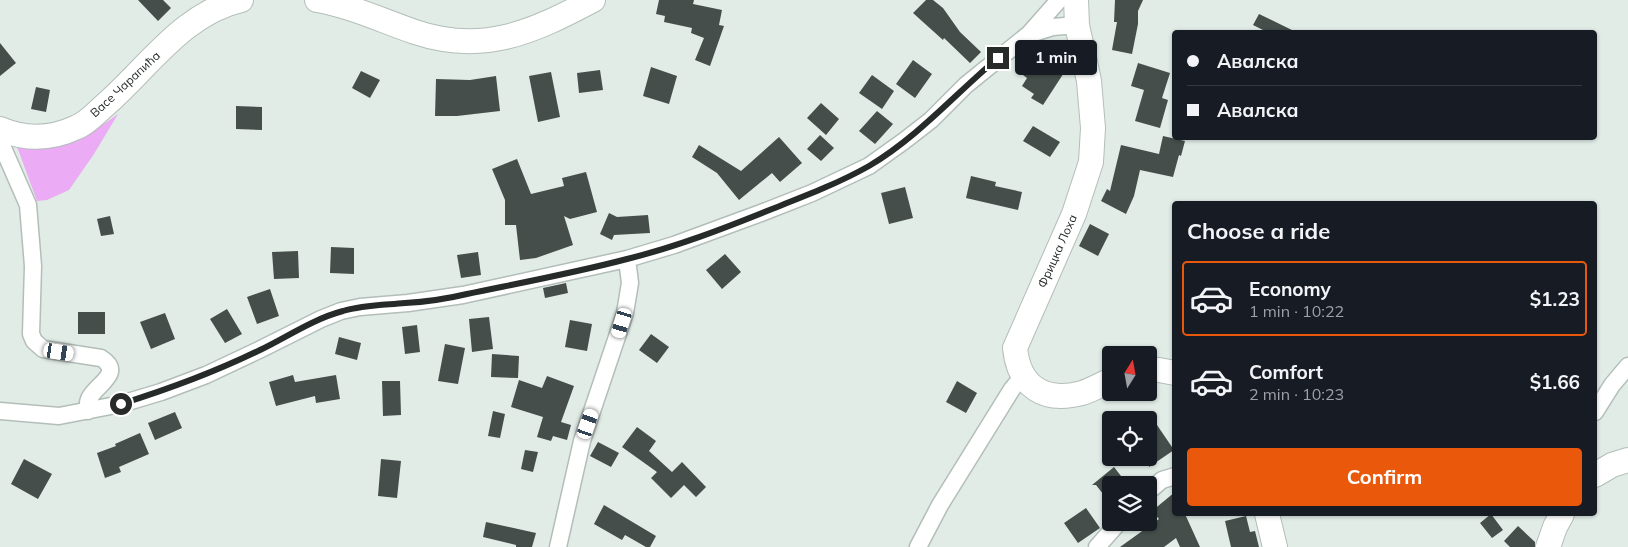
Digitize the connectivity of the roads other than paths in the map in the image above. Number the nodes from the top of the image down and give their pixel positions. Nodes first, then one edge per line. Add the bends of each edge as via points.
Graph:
1 (241, 0) edge
2 (321, 0) edge
3 (593, 0) edge
4 (1059, 0) edge
5 (1076, 0) edge
6 (1077, 25) junction
7 (1029, 34) junction
8 (0, 129) edge
9 (0, 141) edge
10 (627, 259) junction
11 (1628, 366) edge
12 (1158, 370) edge
13 (1172, 372) edge
14 (1022, 377) junction
15 (1102, 384) edge
16 (1597, 409) edge
17 (0, 411) edge
18 (88, 411) junction
19 (1628, 460) edge
20 (1597, 474) edge
21 (1172, 477) edge
22 (1157, 484) edge
23 (1267, 516) edge
24 (1561, 516) edge
25 (1111, 531) edge
26 (558, 547) edge
27 (918, 547) edge
28 (1097, 547) edge
29 (1275, 547) edge
30 (1548, 547) edge

1 - 8 street, Васе Чарапића via 193,23 80,126 51,136 35,137
2 - 3 street via 432,38 462,42 513,36
4 - 7 street
5 - 6 street, Фрицка Лоха
6 - 7 street
6 - 14 street, Фрицка Лоха via 1090,80 1091,162 1074,214 1015,348
7 - 10 street via 966,85 931,120 869,166 761,213
9 - 18 street via 28,206 33,266 31,334 34,341 43,349 101,358 110,367 104,382 89,398
10 - 18 street via 463,295 341,312 206,375
10 - 26 street via 630,283 625,313 582,441
11 - 16 street
12 - 13 street
14 - 15 street via 1038,390 1067,396
14 - 27 street via 940,505
17 - 18 street via 59,416
19 - 20 street
21 - 22 street
23 - 29 street
24 - 30 street
25 - 28 street

